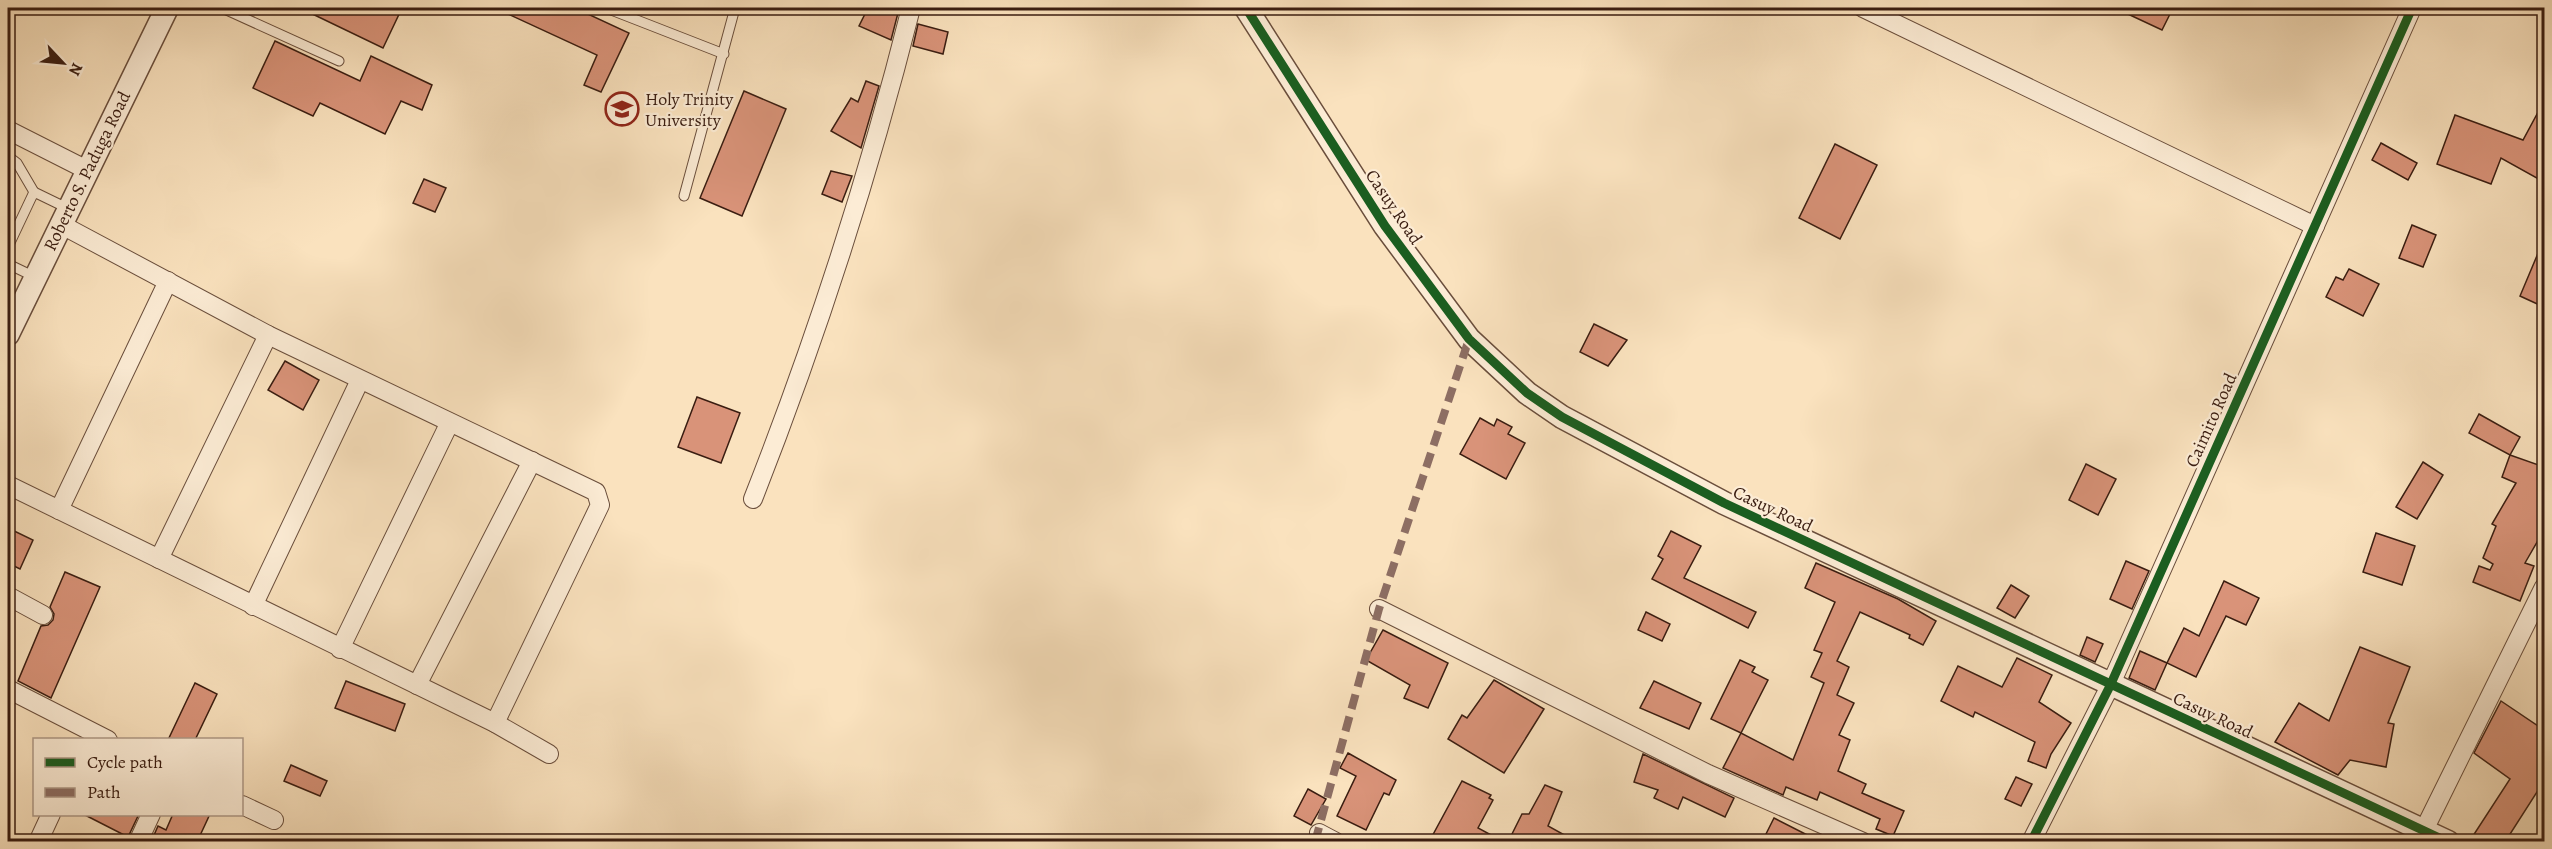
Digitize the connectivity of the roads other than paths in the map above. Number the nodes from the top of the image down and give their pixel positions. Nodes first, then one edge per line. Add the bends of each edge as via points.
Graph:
1 (167, 8) edge
2 (222, 8) edge
3 (606, 8) edge
4 (735, 8) edge
5 (911, 8) edge
6 (1246, 8) edge
7 (1863, 8) edge
8 (2412, 8) edge
9 (724, 54) junction
10 (339, 61) dead end
11 (8, 130) edge
12 (8, 156) edge
13 (87, 170) junction
14 (34, 192) junction
15 (684, 196) dead end
16 (64, 216) junction
17 (2315, 226) junction
18 (8, 247) edge
19 (8, 264) edge
20 (35, 277) junction
21 (168, 281) junction
22 (8, 334) edge
23 (268, 335) junction
24 (360, 380) junction
25 (449, 424) junction
26 (532, 461) junction
27 (8, 485) edge
28 (753, 500) dead end
29 (59, 510) junction
30 (159, 559) junction
31 (2544, 587) edge
32 (8, 596) edge
33 (253, 606) junction
34 (1379, 609) dead end
35 (43, 615) dead end
36 (340, 649) junction
37 (417, 685) junction
38 (2110, 686) junction
39 (8, 689) edge
40 (495, 723) junction
41 (89, 735) edge
42 (549, 754) dead end
43 (243, 805) edge
44 (50, 816) edge
45 (150, 816) edge
46 (274, 820) dead end
47 (2424, 830) junction
48 (1319, 833) dead end
49 (38, 842) edge
50 (138, 842) edge
51 (1336, 842) edge
52 (1863, 842) edge
53 (2031, 842) edge
54 (2448, 842) edge

1 - 13 street, Roberto S. Paduga Road
2 - 10 lane
3 - 9 lane
4 - 9 lane
5 - 28 street via 820,319
6 - 38 street, Casuy Road via 1385,226 1469,339 1527,393 1562,417 1724,503
7 - 17 street
8 - 17 street, Caimito Road
9 - 15 lane
11 - 13 street
12 - 14 lane via 17,163
13 - 16 street, Roberto S. Paduga Road
14 - 16 lane
14 - 18 lane
16 - 20 street, Roberto S. Paduga Road
16 - 21 street
17 - 38 street, Caimito Road
19 - 20 lane
20 - 22 street, Roberto S. Paduga Road
21 - 23 street
21 - 29 street
23 - 24 street
23 - 30 street
24 - 25 street
24 - 33 street
25 - 26 street
25 - 36 street
26 - 37 street
26 - 40 street via 596,492 600,505
27 - 29 street
29 - 30 street
30 - 33 street
31 - 47 street
32 - 35 street
33 - 36 street
34 - 52 street via 1708,774
36 - 37 street
37 - 40 street
38 - 47 street, Casuy Road
38 - 53 street, Caimito Road
39 - 41 street
40 - 42 street
43 - 46 street
44 - 49 street
45 - 50 street
47 - 54 street, Casuy Road
48 - 51 street

